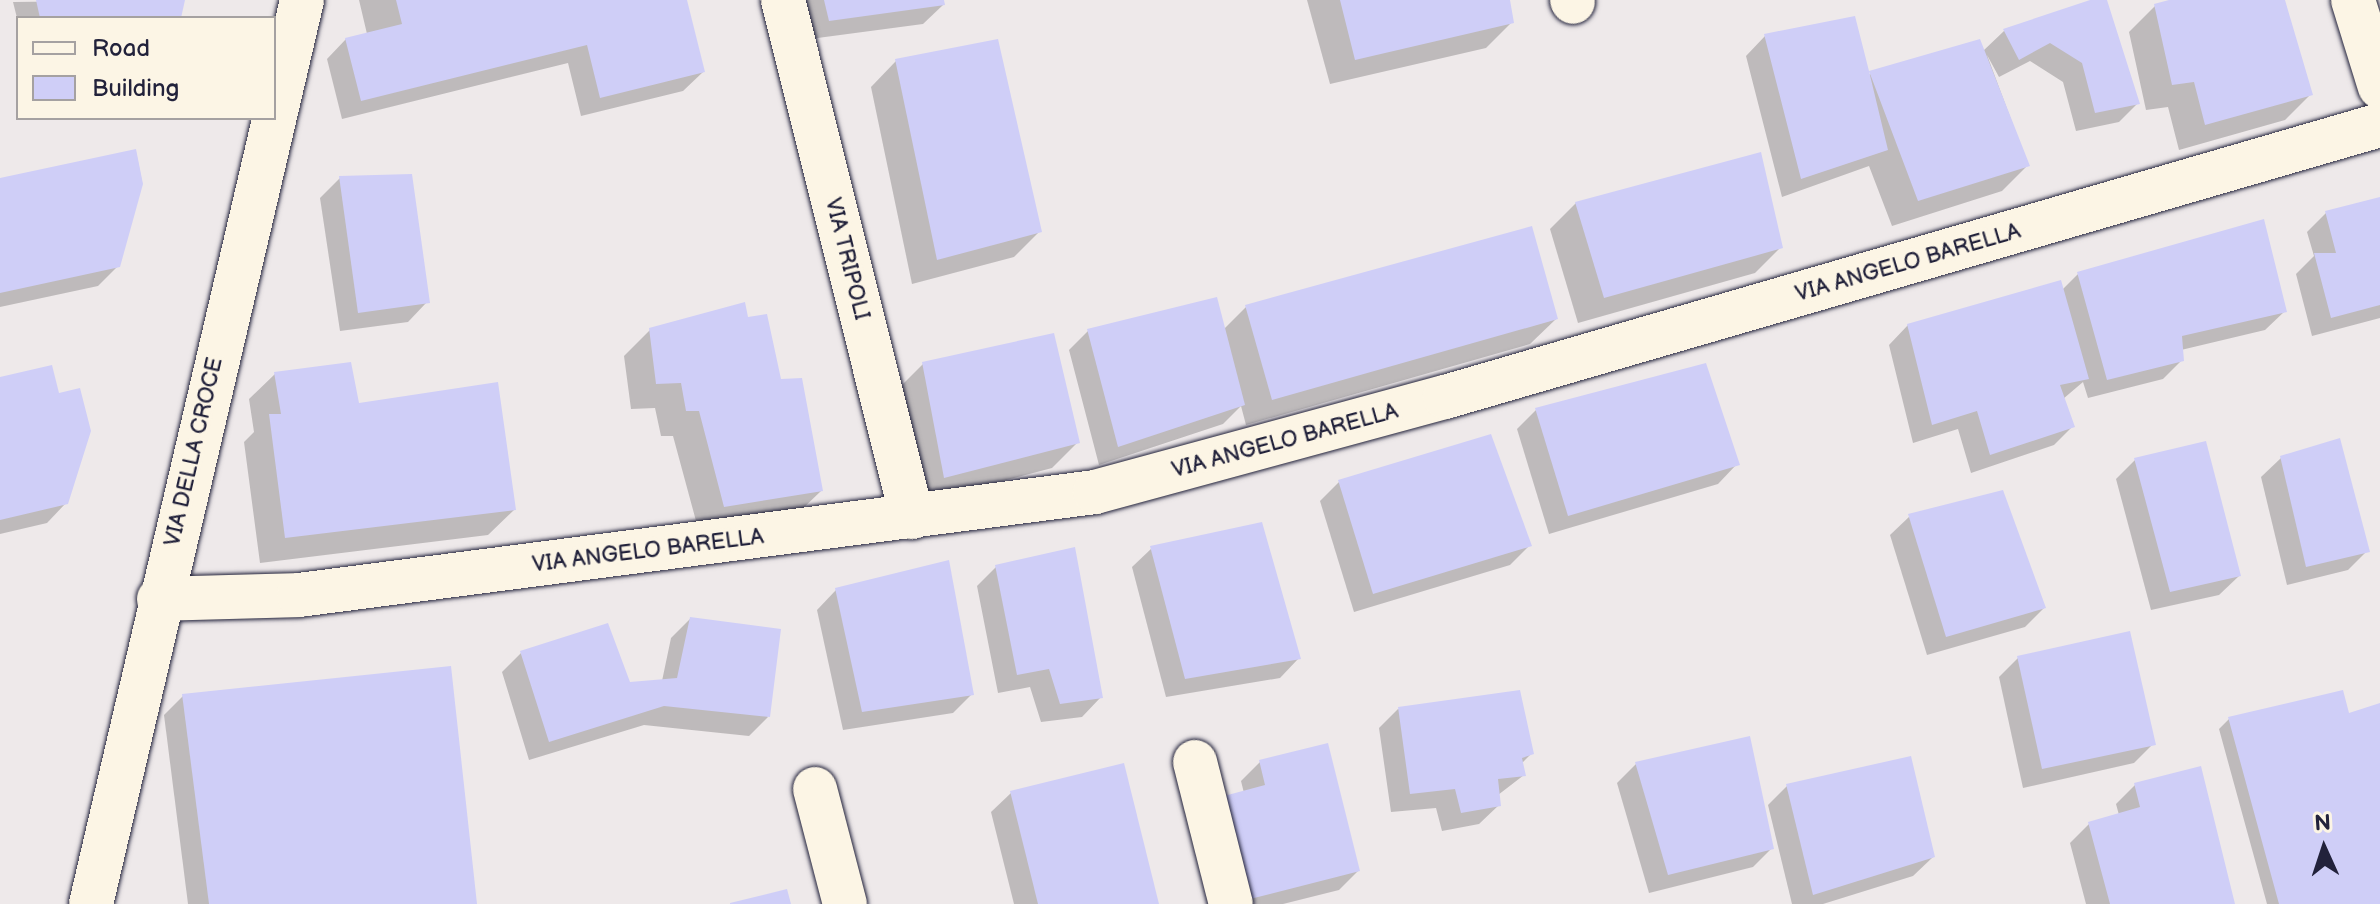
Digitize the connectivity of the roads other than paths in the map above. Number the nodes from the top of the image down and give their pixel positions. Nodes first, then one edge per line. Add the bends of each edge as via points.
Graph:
1 (302, 0) edge
2 (783, 0) edge
3 (2353, 0) edge
4 (2380, 87) edge
5 (276, 109) edge
6 (273, 120) edge
7 (2380, 125) edge
8 (912, 517) junction
9 (159, 599) junction
10 (1195, 762) dead end
11 (815, 789) dead end
12 (91, 904) edge
13 (845, 904) edge
14 (1231, 904) edge

1 - 5 street, VIA DELLA CROCE
2 - 8 street, VIA TRIPOLI
3 - 4 street
6 - 9 street, VIA DELLA CROCE
7 - 8 street, VIA ANGELO BARELLA via 1445,397 1095,492
8 - 9 street, VIA ANGELO BARELLA via 299,595
9 - 12 street, VIA DELLA CROCE
10 - 14 street
11 - 13 street

